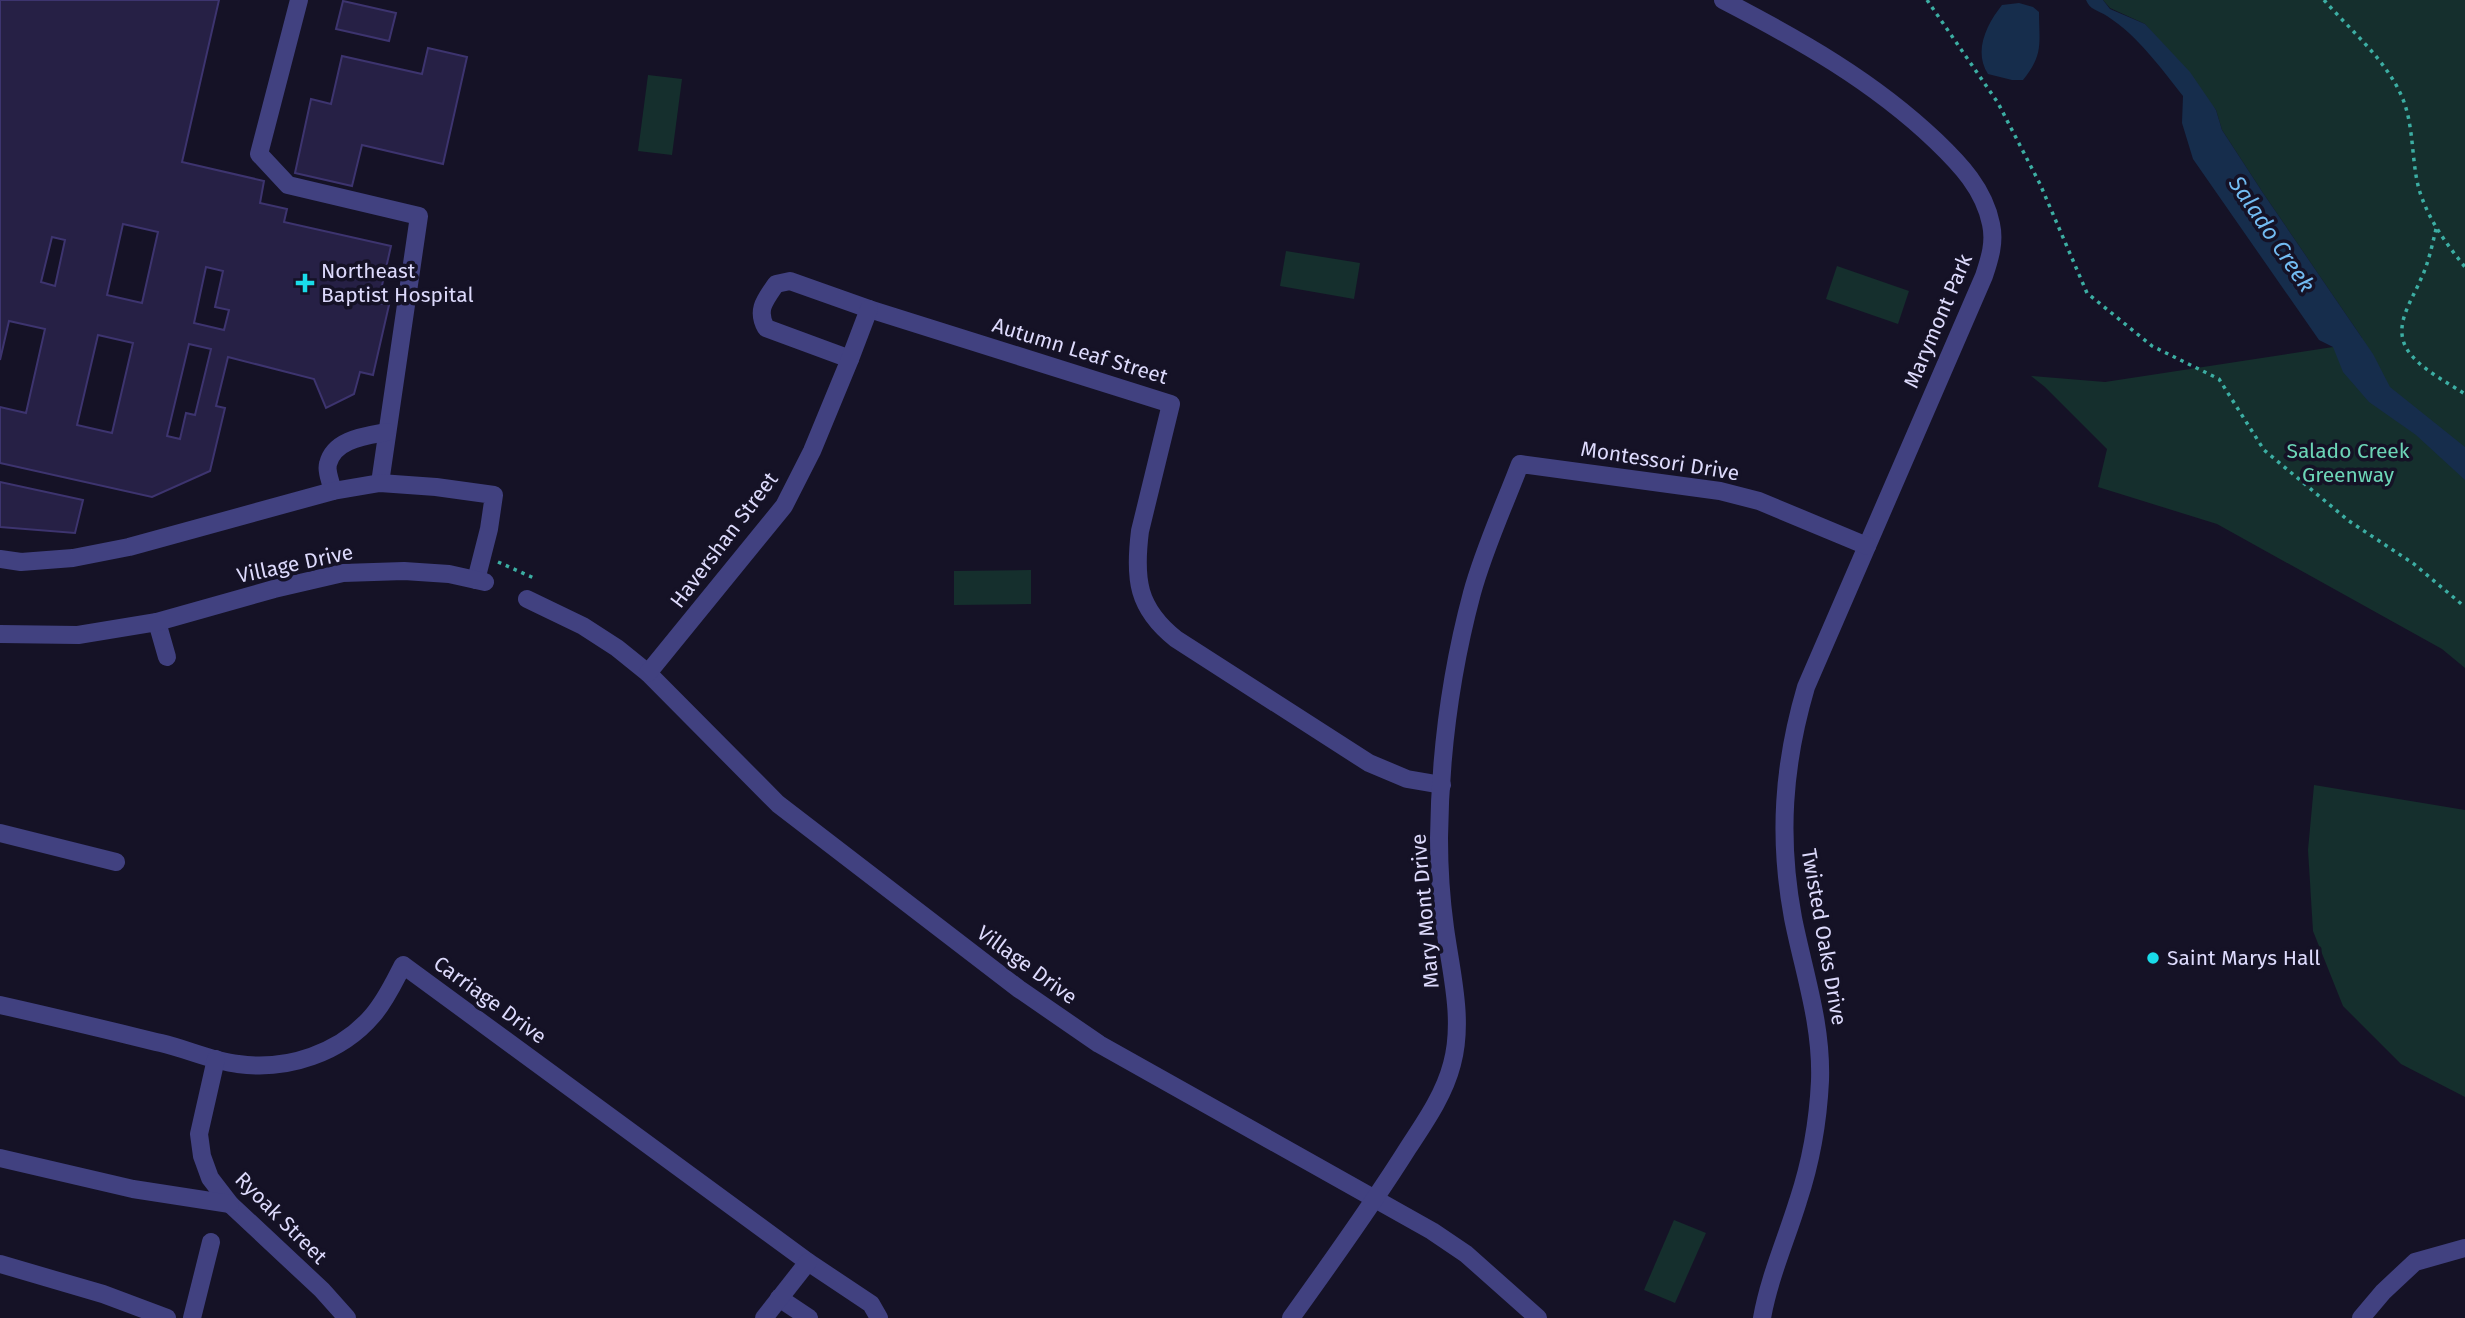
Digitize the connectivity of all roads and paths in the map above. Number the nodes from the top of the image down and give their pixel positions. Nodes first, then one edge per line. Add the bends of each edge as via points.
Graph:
1 (299, 0) edge
2 (1723, 0) edge
3 (1927, 0) edge
4 (2324, 0) edge
5 (2437, 227) junction
6 (2465, 267) edge
7 (869, 309) junction
8 (850, 359) junction
9 (2465, 394) edge
10 (1923, 415) joint
11 (387, 432) junction
12 (1520, 464) joint
13 (380, 482) junction
14 (333, 491) junction
15 (1867, 546) junction
16 (0, 559) edge
17 (481, 581) junction
18 (527, 599) joint
19 (2465, 607) edge
20 (157, 622) junction
21 (0, 634) edge
22 (167, 657) dead end
23 (648, 673) junction
24 (1441, 785) junction
25 (0, 832) edge
26 (116, 862) dead end
27 (0, 1004) edge
28 (216, 1059) junction
29 (0, 1158) edge
30 (1376, 1199) junction
31 (230, 1204) junction
32 (211, 1242) dead end
33 (2465, 1248) edge
34 (808, 1262) junction
35 (0, 1264) edge
36 (779, 1298) junction
37 (167, 1318) edge
38 (192, 1318) edge
39 (347, 1318) edge
40 (764, 1318) edge
41 (808, 1318) edge
42 (879, 1318) edge
43 (1291, 1318) edge
44 (1538, 1318) edge
45 (1762, 1318) edge
46 (2361, 1318) edge

1 - 11 street via 259,154 288,185 419,216
2 - 10 street, Marymont Park via 1855,74 1958,162 1985,202 1992,225 1991,255
3 - 19 path via 1998,103 2040,184 2087,293 2152,346 2219,379 2264,450 2349,522 2414,564
4 - 5 path via 2383,65 2403,100 2421,197
5 - 6 path
5 - 9 path via 2421,281 2407,304 2403,345 2414,359
7 - 8 street, Havershan Street
7 - 8 street, Autumn Leaf Street via 790,281 776,284 762,308 760,317 766,328
7 - 24 street, Autumn Leaf Street via 1171,404 1138,549 1138,584 1150,615 1175,639 1369,763 1407,779
8 - 23 street, Havershan Street via 784,506
10 - 15 street, Twisted Oaks Drive
11 - 13 street
11 - 14 street via 359,437 336,448 327,466
12 - 15 street, Montessori Drive via 1720,491 1759,501
12 - 24 street, Mary Mont Drive via 1473,590 1453,674
13 - 14 street
13 - 17 street via 494,495
14 - 16 street via 129,547 73,558
15 - 45 street, Twisted Oaks Drive via 1806,687 1794,727 1785,787 1783,830 1793,917 1812,997 1820,1078 1810,1159
17 - 18 path via 493,560 500,562 534,578
17 - 20 street, Village Drive via 404,571 343,573
18 - 23 street, Village Drive via 583,626
20 - 21 street, Village Drive via 78,635
20 - 22 street
23 - 30 street, Village Drive via 778,804 1019,989 1099,1044
24 - 30 street, Mary Mont Drive via 1444,923 1457,1039 1446,1084
25 - 26 street
27 - 28 street, Carriage Drive
28 - 31 street, Ryoak Street via 199,1134 210,1178
28 - 34 street, Carriage Drive via 260,1066 283,1064 331,1048 372,1017 403,965
29 - 31 street via 133,1189
30 - 43 street, Mary Mont Drive
30 - 44 street, Village Drive via 1466,1254
31 - 39 street, Ryoak Street
32 - 38 street
33 - 46 street via 2415,1262
34 - 36 street
34 - 42 street, Carriage Drive via 871,1304
35 - 37 street
36 - 40 street
36 - 41 street

